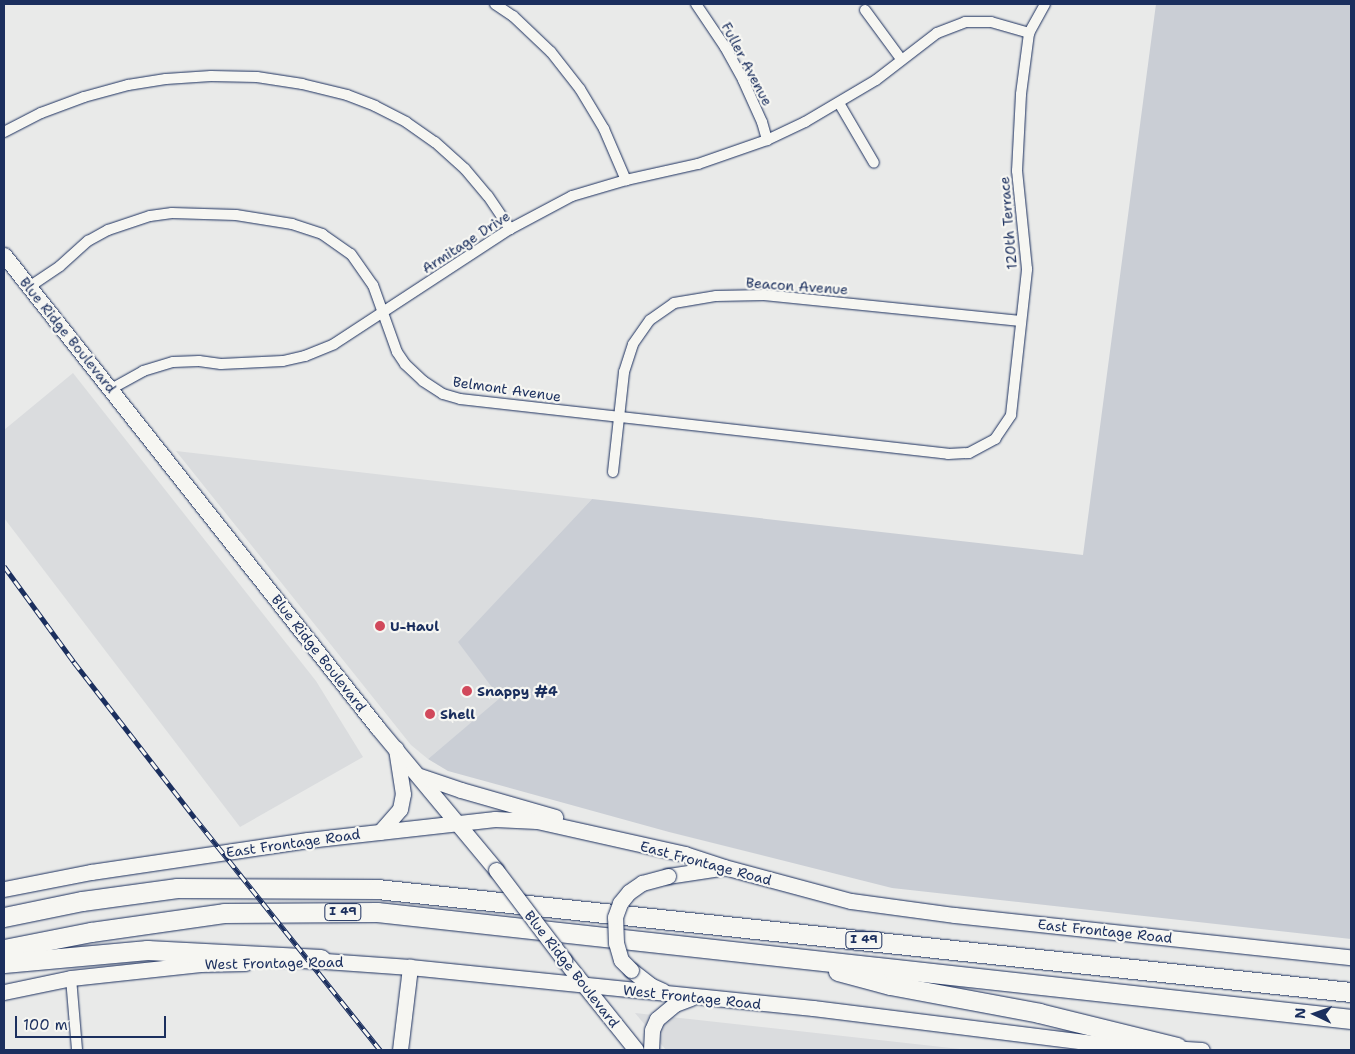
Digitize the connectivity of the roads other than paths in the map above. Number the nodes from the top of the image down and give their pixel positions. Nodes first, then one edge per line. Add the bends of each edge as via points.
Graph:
1 (495, 4) edge
2 (696, 4) edge
3 (1045, 4) edge
4 (865, 10) dead end
5 (1030, 33) junction
6 (901, 59) junction
7 (839, 103) junction
8 (4, 132) edge
9 (767, 140) junction
10 (874, 163) dead end
11 (626, 180) junction
12 (510, 229) junction
13 (4, 255) edge
14 (29, 287) junction
15 (383, 312) junction
16 (1021, 322) junction
17 (111, 389) junction
18 (620, 417) junction
19 (940, 453) joint
20 (613, 472) dead end
21 (396, 748) junction
22 (418, 775) junction
23 (459, 824) junction
24 (380, 832) junction
25 (597, 836) junction
26 (724, 868) junction
27 (4, 889) edge
28 (4, 918) edge
29 (4, 949) edge
30 (774, 954) junction
31 (1351, 957) edge
32 (321, 959) junction
33 (4, 963) edge
34 (410, 967) junction
35 (71, 978) junction
36 (584, 986) junction
37 (4, 992) edge
38 (1351, 992) edge
39 (670, 994) junction
40 (696, 997) junction
41 (1351, 1019) edge
42 (1177, 1048) junction
43 (77, 1050) edge
44 (400, 1050) edge
45 (636, 1050) edge
46 (651, 1050) edge
47 (1202, 1050) edge

1 - 11 street via 513,16 551,52 580,89 604,129
2 - 9 street, Fuller Avenue via 743,80
3 - 5 street, 120th Terrace
4 - 6 street
5 - 6 street, Armitage Drive via 991,22 965,22 937,33
5 - 16 street, 120th Terrace via 1017,150 1026,269
6 - 7 street, Armitage Drive via 876,80
7 - 9 street, Armitage Drive
7 - 10 street
8 - 12 street via 41,113 128,85 211,76 302,84 375,106 435,142 465,169
9 - 11 street, Armitage Drive via 698,164
11 - 12 street, Armitage Drive via 572,196
12 - 15 street, Armitage Drive
13 - 14 street, Blue Ridge Boulevard
14 - 15 street, Belmont Avenue via 88,241 128,221 172,213 236,215 292,224 334,240 365,271
14 - 17 street, Blue Ridge Boulevard
15 - 17 street, Armitage Drive via 334,344 305,356 221,364 173,362 143,371
15 - 18 street, Belmont Avenue via 405,364 422,382 443,394
16 - 18 street, Beacon Avenue via 764,295 716,296 674,303 650,320 633,344 624,372
16 - 19 street, 120th Terrace via 1011,415 1003,430 985,447 969,453
17 - 21 street, Blue Ridge Boulevard
18 - 19 street, Belmont Avenue
18 - 20 street, Beacon Avenue
21 - 22 street, Blue Ridge Boulevard
21 - 24 street via 403,794 400,809
22 - 23 street, Blue Ridge Boulevard
22 - 25 street via 574,823
23 - 24 street, East Frontage Road
23 - 25 street, East Frontage Road via 495,820 537,821
23 - 36 street, Blue Ridge Boulevard, bridge
24 - 27 street, East Frontage Road via 101,871
25 - 26 street, East Frontage Road via 685,854
26 - 31 street, East Frontage Road via 851,901
26 - 39 street, bridge via 642,883 620,903 615,917 616,943 621,960 650,984
28 - 38 highway, I 49 via 82,901 177,888 377,889
29 - 30 highway, I 49 via 91,932 224,913 376,912
30 - 41 highway, I 49
30 - 42 highway via 890,985 1039,1013
32 - 33 highway via 148,950
32 - 34 street, West Frontage Road
32 - 35 street, West Frontage Road via 200,964
34 - 36 street, West Frontage Road
34 - 44 street
35 - 37 street, West Frontage Road
35 - 43 street
36 - 39 street, West Frontage Road
36 - 45 street, Blue Ridge Boulevard
39 - 40 street, West Frontage Road
40 - 42 street, West Frontage Road via 813,1008 1102,1044
40 - 46 street via 675,1004 657,1018 652,1030
42 - 47 street, West Frontage Road

